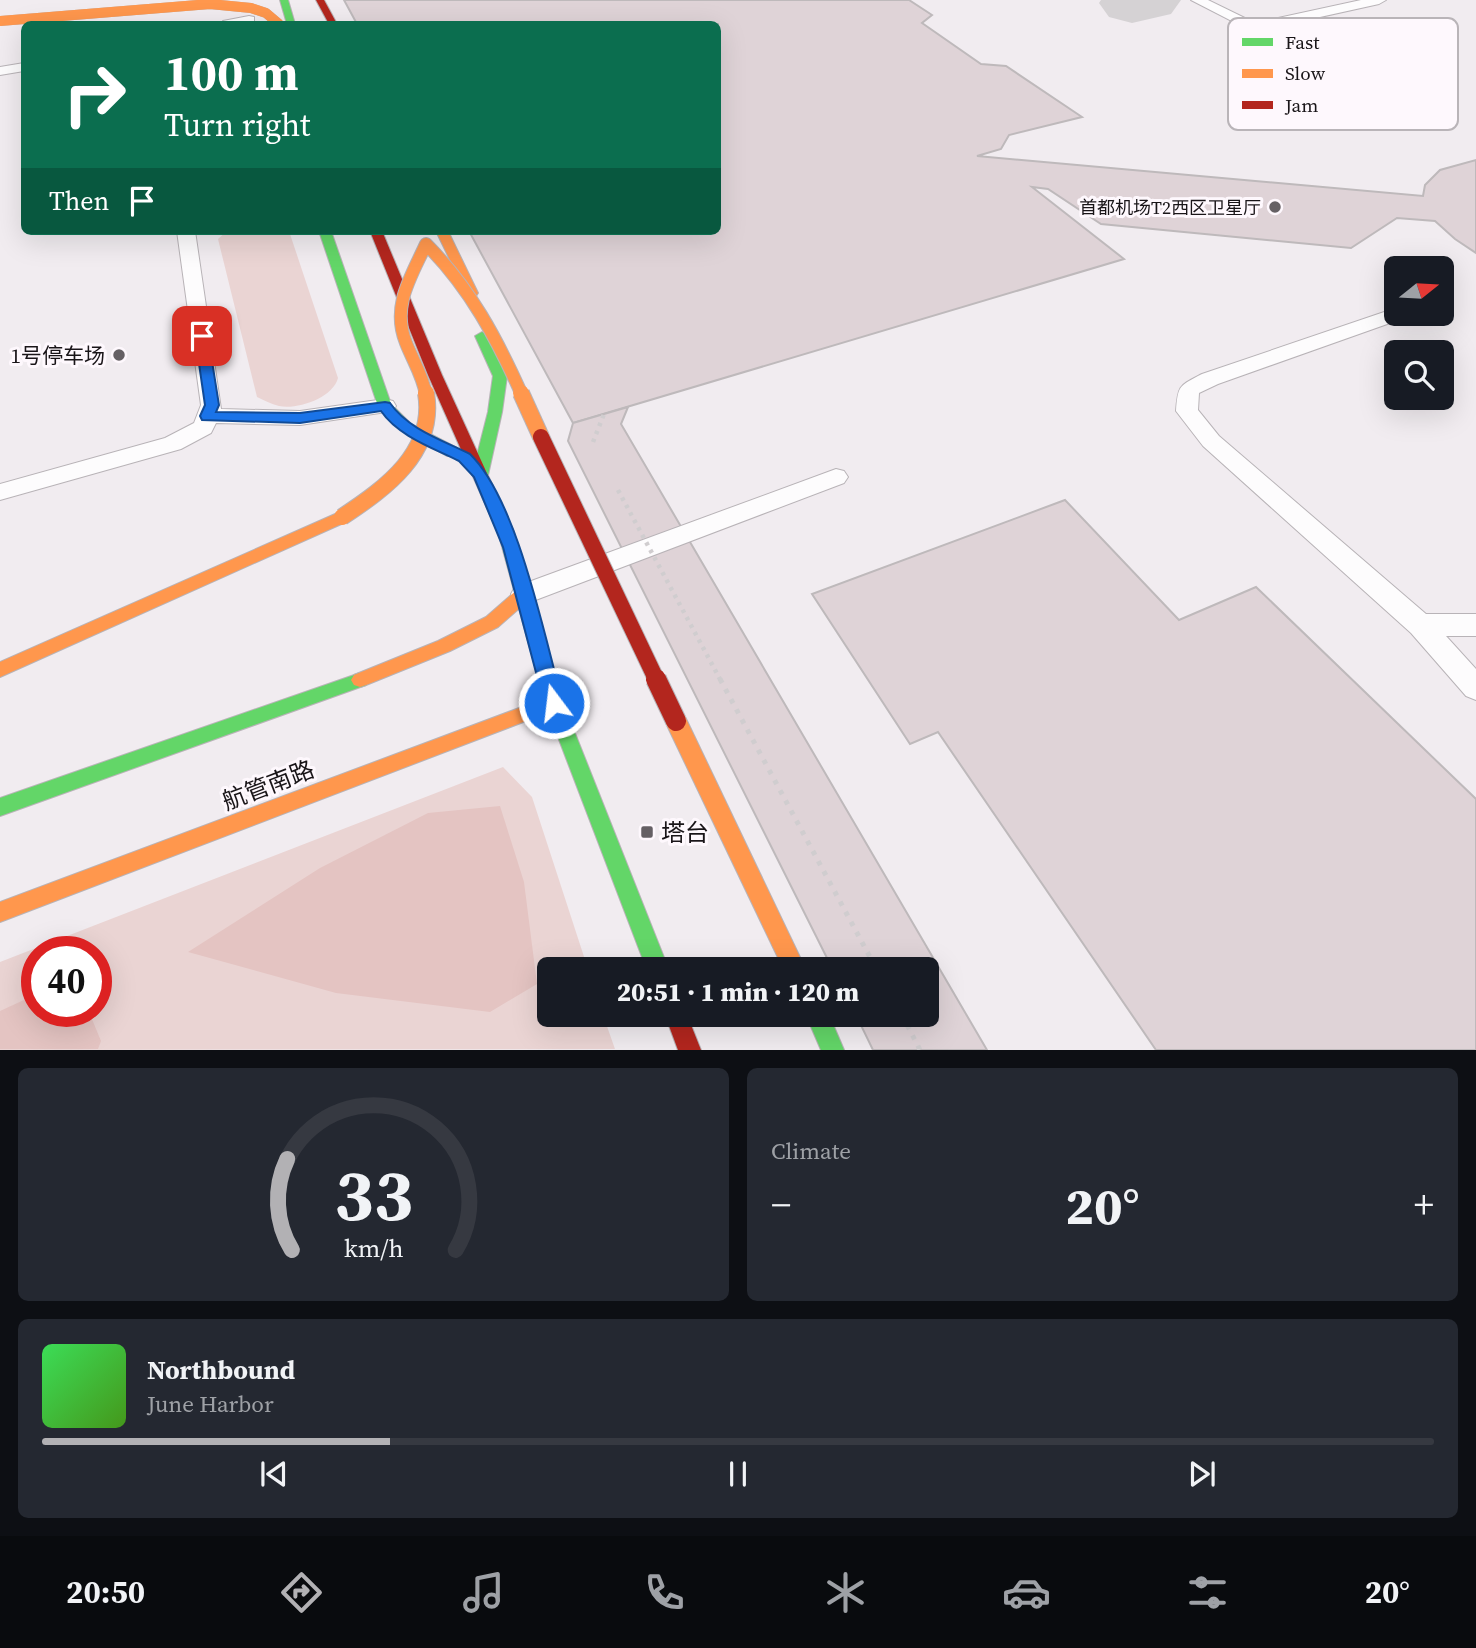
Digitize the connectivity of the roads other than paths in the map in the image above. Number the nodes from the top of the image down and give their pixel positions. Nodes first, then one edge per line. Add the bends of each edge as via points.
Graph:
1 (258, 0) edge
2 (284, 0) edge
3 (320, 0) edge
4 (1198, 0) edge
5 (1380, 0) edge
6 (1233, 18) edge
7 (1298, 18) edge
8 (0, 21) edge
9 (250, 21) edge
10 (275, 21) edge
11 (290, 21) edge
12 (331, 21) edge
13 (21, 68) edge
14 (0, 71) edge
15 (187, 235) edge
16 (326, 235) edge
17 (364, 235) edge
18 (378, 235) edge
19 (428, 235) edge
20 (444, 235) edge
21 (409, 236) dead end
22 (481, 310) junction
23 (1384, 319) edge
24 (400, 323) junction
25 (385, 406) junction
26 (208, 416) junction
27 (480, 475) junction
28 (836, 477) dead end
29 (0, 492) edge
30 (524, 594) junction
31 (1420, 625) junction
32 (1476, 625) edge
33 (0, 670) edge
34 (1476, 688) edge
35 (554, 703) junction
36 (0, 807) edge
37 (0, 912) edge
38 (653, 957) edge
39 (789, 957) edge
40 (681, 1027) edge
41 (823, 1027) edge
42 (690, 1049) edge
43 (833, 1049) edge

1 - 9 street
2 - 11 street
3 - 12 street
4 - 6 lane
5 - 7 lane
8 - 10 street, bridge via 210,4 251,8
13 - 14 lane
15 - 26 lane via 212,405
16 - 25 street
17 - 24 street
18 - 27 street
19 - 21 street
19 - 22 street, bridge
19 - 24 street, bridge via 403,292
19 - 27 street via 500,376
20 - 22 street, bridge
22 - 39 street, bridge
23 - 31 lane via 1210,379 1188,390 1187,411 1211,441
24 - 33 street, bridge via 430,407 428,427 409,467 342,517
25 - 26 lane via 300,418
25 - 27 street via 400,423 465,458
26 - 29 lane via 203,428 173,444
27 - 30 street via 506,532
28 - 30 lane
30 - 35 street
30 - 36 street via 492,622 444,646 344,686
31 - 32 lane
31 - 34 lane
35 - 37 street, 航管南路
35 - 38 street
40 - 42 street
41 - 43 street

